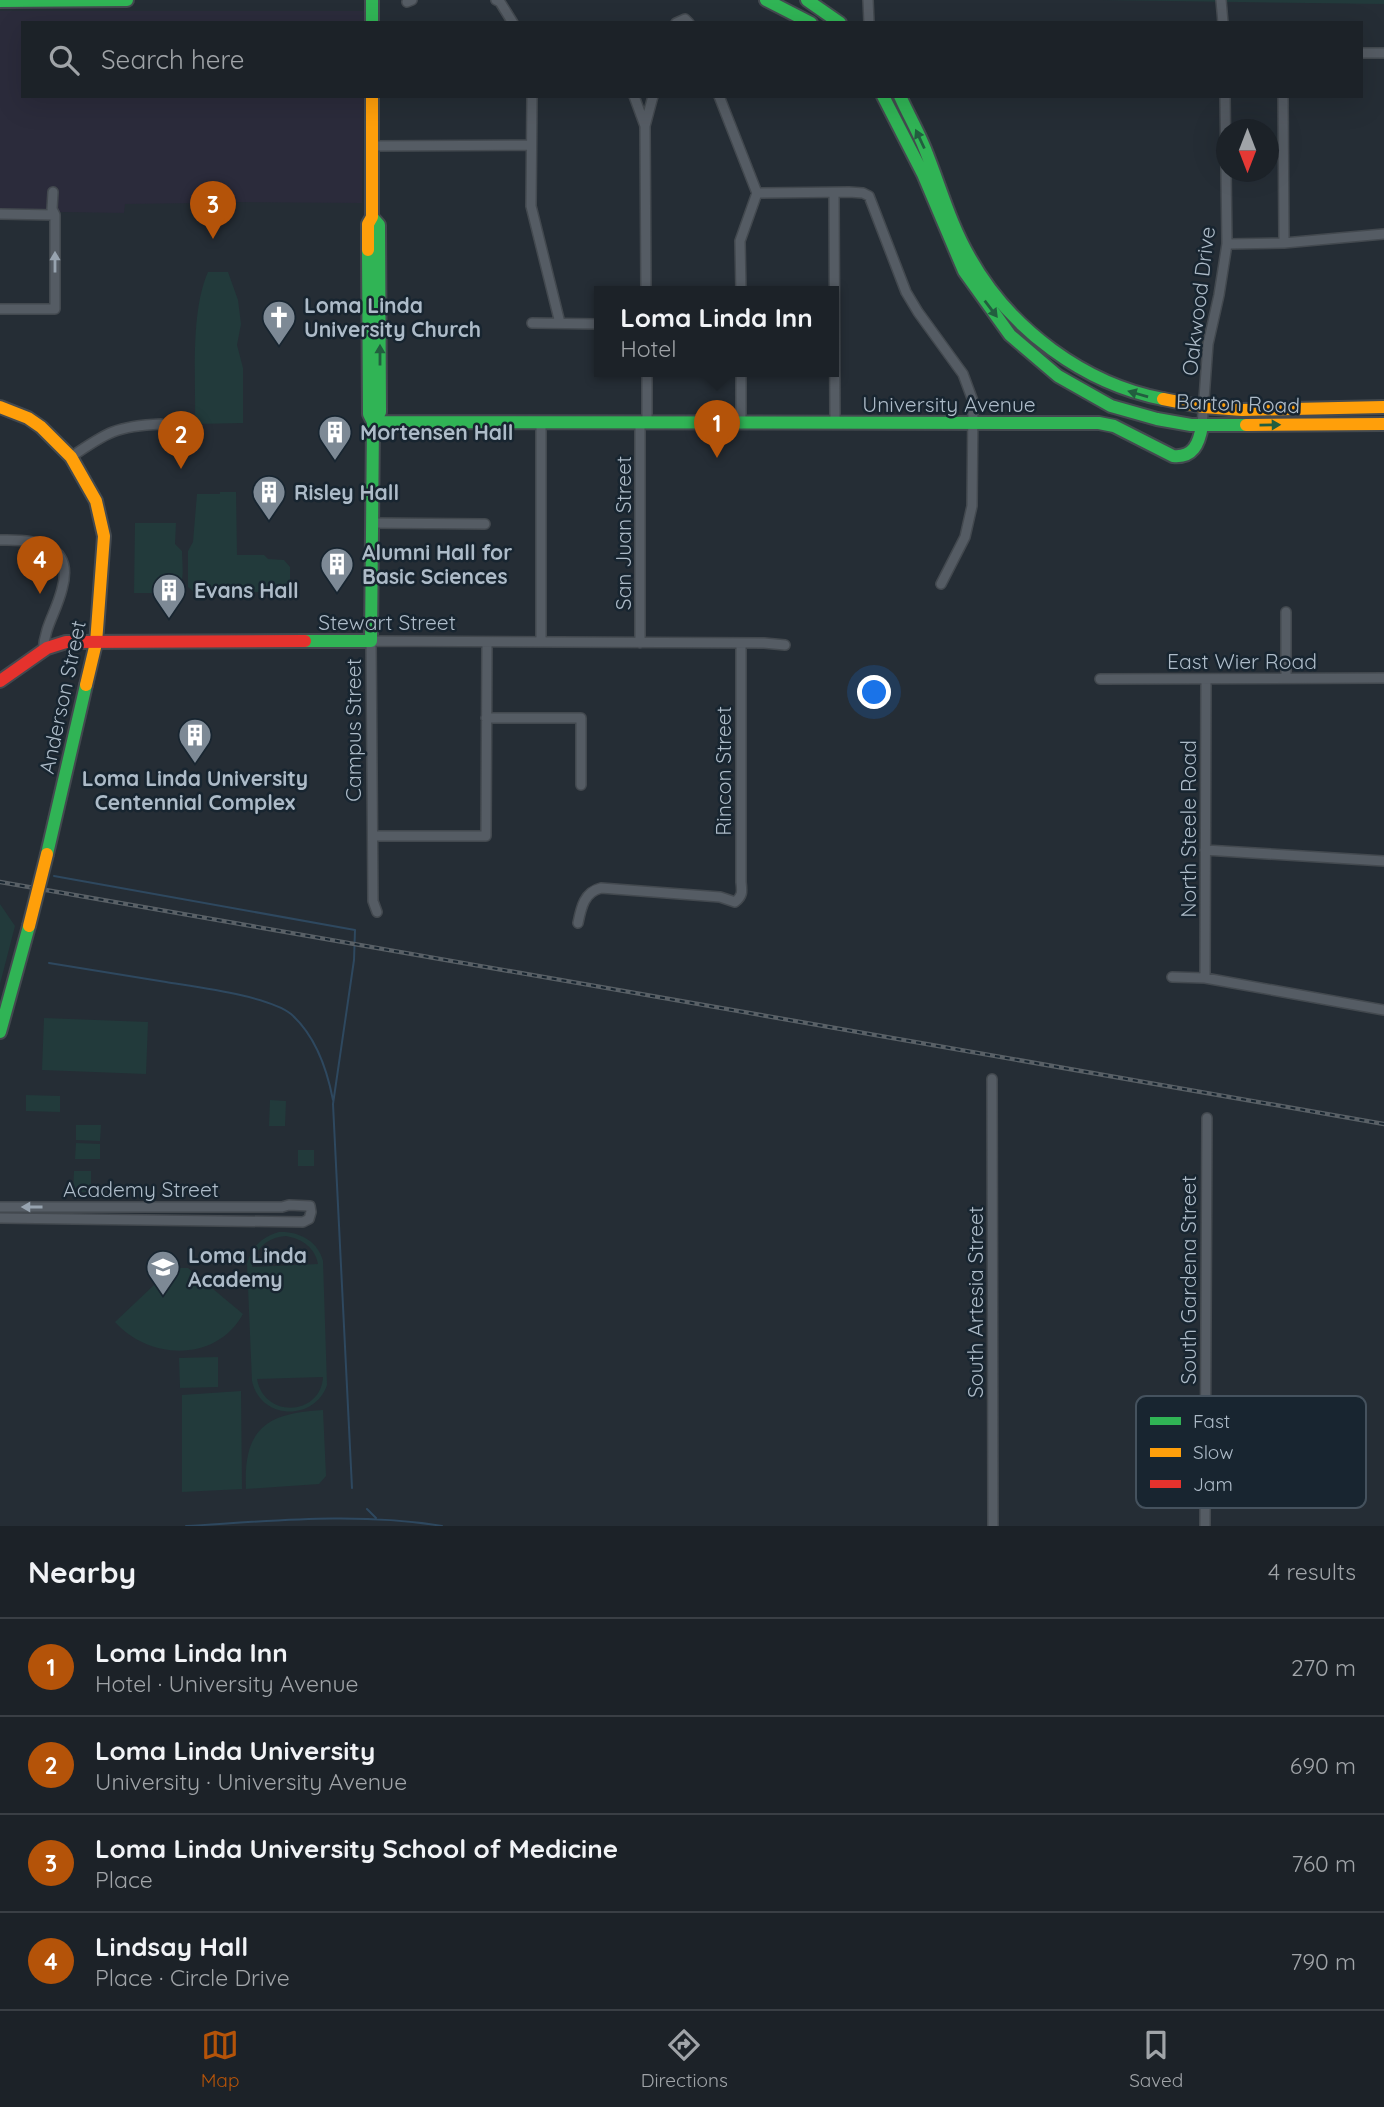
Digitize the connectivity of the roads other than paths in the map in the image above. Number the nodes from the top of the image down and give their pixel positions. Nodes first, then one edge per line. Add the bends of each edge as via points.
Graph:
1 (128, 0) edge
2 (372, 0) edge
3 (496, 0) edge
4 (766, 0) edge
5 (807, 0) edge
6 (868, 0) edge
7 (1221, 0) edge
8 (0, 1) edge
9 (51, 1) edge
10 (372, 21) edge
11 (512, 21) edge
12 (807, 21) edge
13 (837, 21) edge
14 (869, 21) edge
15 (1223, 21) edge
16 (1363, 53) edge
17 (1384, 53) edge
18 (372, 98) edge
19 (532, 98) edge
20 (635, 98) edge
21 (652, 98) edge
22 (720, 98) edge
23 (884, 98) edge
24 (901, 98) edge
25 (1226, 98) edge
26 (1283, 98) edge
27 (645, 126) junction
28 (531, 145) junction
29 (372, 146) junction
30 (53, 192) dead end
31 (757, 192) junction
32 (834, 192) junction
33 (0, 214) edge
34 (55, 215) junction
35 (1384, 234) edge
36 (1284, 243) junction
37 (1227, 244) junction
38 (646, 286) edge
39 (741, 286) edge
40 (834, 286) edge
41 (0, 309) edge
42 (532, 323) dead end
43 (560, 323) junction
44 (594, 324) edge
45 (647, 377) edge
46 (741, 377) edge
47 (835, 377) edge
48 (0, 407) edge
49 (1205, 407) junction
50 (1384, 407) edge
51 (373, 422) junction
52 (973, 422) junction
53 (643, 423) junction
54 (161, 424) dead end
55 (541, 424) junction
56 (740, 424) junction
57 (835, 424) junction
58 (1384, 424) edge
59 (1202, 426) junction
60 (71, 457) junction
61 (372, 523) junction
62 (485, 524) dead end
63 (0, 540) edge
64 (940, 584) dead end
65 (1286, 612) dead end
66 (372, 641) junction
67 (486, 642) junction
68 (541, 642) junction
69 (96, 643) junction
70 (640, 643) junction
71 (741, 643) junction
72 (785, 645) dead end
73 (43, 652) junction
74 (1286, 678) junction
75 (1384, 678) edge
76 (1100, 679) dead end
77 (1206, 679) junction
78 (0, 681) edge
79 (486, 718) junction
80 (581, 785) dead end
81 (373, 836) junction
82 (1205, 850) junction
83 (1384, 861) edge
84 (377, 912) dead end
85 (578, 923) dead end
86 (1172, 977) dead end
87 (1205, 978) junction
88 (1384, 1010) edge
89 (0, 1032) edge
90 (992, 1079) dead end
91 (1207, 1118) dead end
92 (0, 1207) edge
93 (282, 1207) junction
94 (0, 1218) edge
95 (99, 1218) junction
96 (1206, 1396) edge
97 (1205, 1508) edge
98 (993, 1526) edge
99 (1205, 1526) edge

1 - 9 main road
2 - 10 main road
3 - 11 street
4 - 12 main road
5 - 13 main road
6 - 14 street
7 - 15 street
8 - 9 main road
16 - 17 street
18 - 29 main road, Campus Street
19 - 28 street
20 - 27 street
21 - 27 street
22 - 31 street
23 -> 59 main road, Barton Road via 964,271 1010,335 1058,376 1111,406
49 -> 24 main road, Barton Road via 1113,386 1061,357 1015,317 970,258
25 - 37 street, Oakwood Drive
26 - 36 street
27 - 38 street
28 - 29 street
28 - 43 street via 532,213
29 - 51 main road, Campus Street via 372,217 379,225 380,269 380,412
30 - 34 street
31 - 32 street
31 - 39 street via 740,241
32 - 40 street
32 - 52 street via 869,196 906,292 963,374 973,401
33 - 34 street
41 -> 34 street via 55,309
35 - 36 street
36 - 37 street
37 - 49 street, Oakwood Drive via 1208,344
42 - 43 street
43 - 44 street
45 - 53 street, San Juan Street
46 - 56 street
47 - 57 street
48 - 60 main road, Anderson Street via 41,427
49 - 50 main road, Barton Road
49 - 59 street, Oakwood Drive
51 - 55 main road, University Avenue
51 - 61 main road, Campus Street
52 - 57 main road, University Avenue
52 - 59 main road, University Avenue via 1099,423 1181,458 1196,448
52 - 64 street via 972,506 965,537
53 - 55 main road, University Avenue
53 - 56 main road, University Avenue
53 - 70 street, San Juan Street
54 - 60 street via 133,425 107,433
55 - 68 street
56 - 57 main road, University Avenue
59 -> 58 main road, Barton Road
60 - 69 main road, Anderson Street via 96,501 104,536
61 - 62 street
61 - 66 main road, Campus Street
63 - 73 street via 48,545 60,558 62,591 45,633
65 - 74 street
66 - 67 street, Stewart Street
66 - 69 main road, Stewart Street
66 - 81 street, Campus Street
67 - 68 street, Stewart Street
67 - 79 street
68 - 70 street, Stewart Street
69 - 73 main road, Stewart Street via 66,642
69 - 89 main road, Anderson Street, bridge
70 - 71 street, Stewart Street
71 - 72 street, Stewart Street
71 - 85 street, Rincon Street via 740,899 601,888 586,899
73 - 78 main road, Stewart Street
74 - 75 street, East Wier Road
74 - 77 street, East Wier Road
76 - 77 street, East Wier Road
77 - 82 street, North Steele Road
79 - 80 street via 581,718
79 - 81 street via 486,836
81 - 84 street, Campus Street
82 - 83 street
82 - 87 street, North Steele Road
86 - 87 street
87 - 88 street
90 - 98 street, South Artesia Street
91 - 96 street, South Gardena Street
93 -> 92 street, Academy Street
93 - 95 street, Academy Street via 281,1217
93 - 95 street, Academy Street via 310,1206 309,1219
94 - 95 street, Academy Street
97 - 99 street, South Gardena Street

